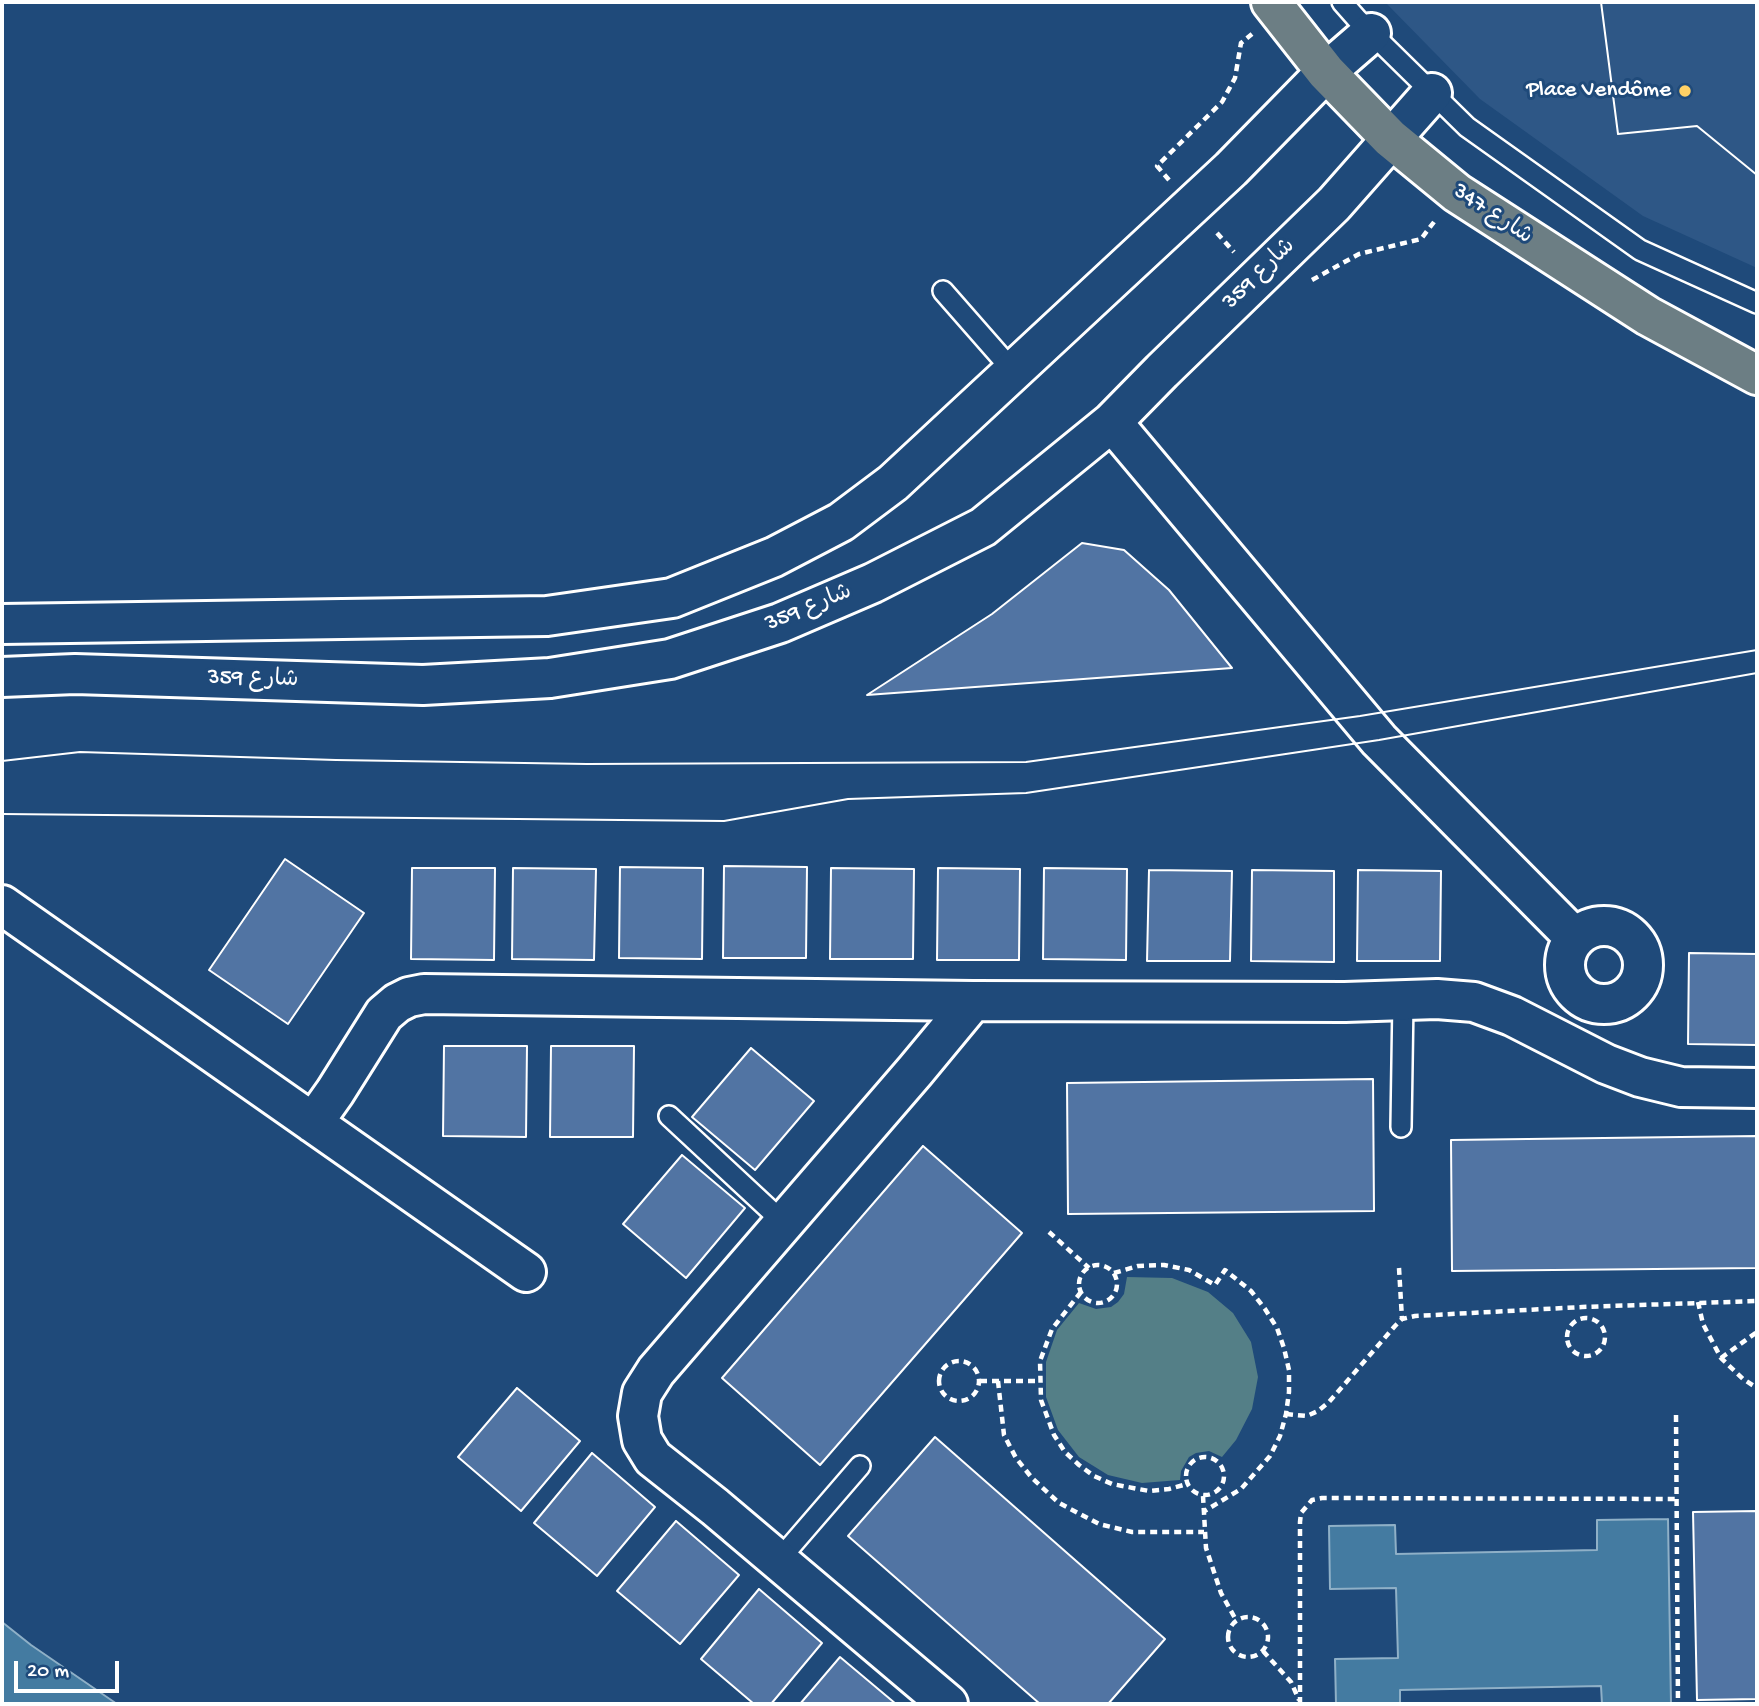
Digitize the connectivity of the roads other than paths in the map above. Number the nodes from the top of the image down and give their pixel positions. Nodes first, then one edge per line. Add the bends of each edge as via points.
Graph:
1 (1342, 2) edge
2 (1275, 6) edge
3 (1371, 33) junction
4 (1326, 72) junction
5 (1432, 93) junction
6 (1390, 138) junction
7 (943, 291) dead end
8 (1757, 303) edge
9 (1014, 372) junction
10 (1757, 375) edge
11 (1112, 422) junction
12 (2, 624) edge
13 (2, 677) edge
14 (2, 905) edge
15 (1575, 938) dead end
16 (1403, 1000) junction
17 (973, 1001) junction
18 (1757, 1088) edge
19 (670, 1116) dead end
20 (313, 1123) junction
21 (1401, 1127) dead end
22 (784, 1223) junction
23 (526, 1272) dead end
24 (860, 1466) dead end
25 (778, 1561) junction
26 (948, 1704) edge

1 - 3 lane
2 - 4 main road, شارع 347
3 - 4 street
3 - 5 lane
4 - 6 main road, شارع 347
4 - 9 street via 1231,169
5 - 6 street, شارع 359
5 - 8 lane via 1467,127 1640,250
6 - 10 main road, شارع 347 via 1457,193 1648,316
6 - 11 street, شارع 359 via 1334,204
7 - 9 lane
9 - 12 street via 893,483 841,523 774,558 672,598 547,616
11 - 13 street, شارع 359 via 983,527 873,583 780,623 670,659 550,678 423,685 75,674
11 - 15 street via 1379,740
14 - 20 street
16 - 17 street
16 - 18 street via 1474,1002 1640,1077 1681,1087
16 - 21 lane
17 - 20 street via 425,994 409,997 384,1014
17 - 22 street
19 - 22 lane
20 - 23 street
22 - 25 street via 656,1371 642,1393 638,1416 642,1440 653,1458
24 - 25 lane
25 - 26 street

